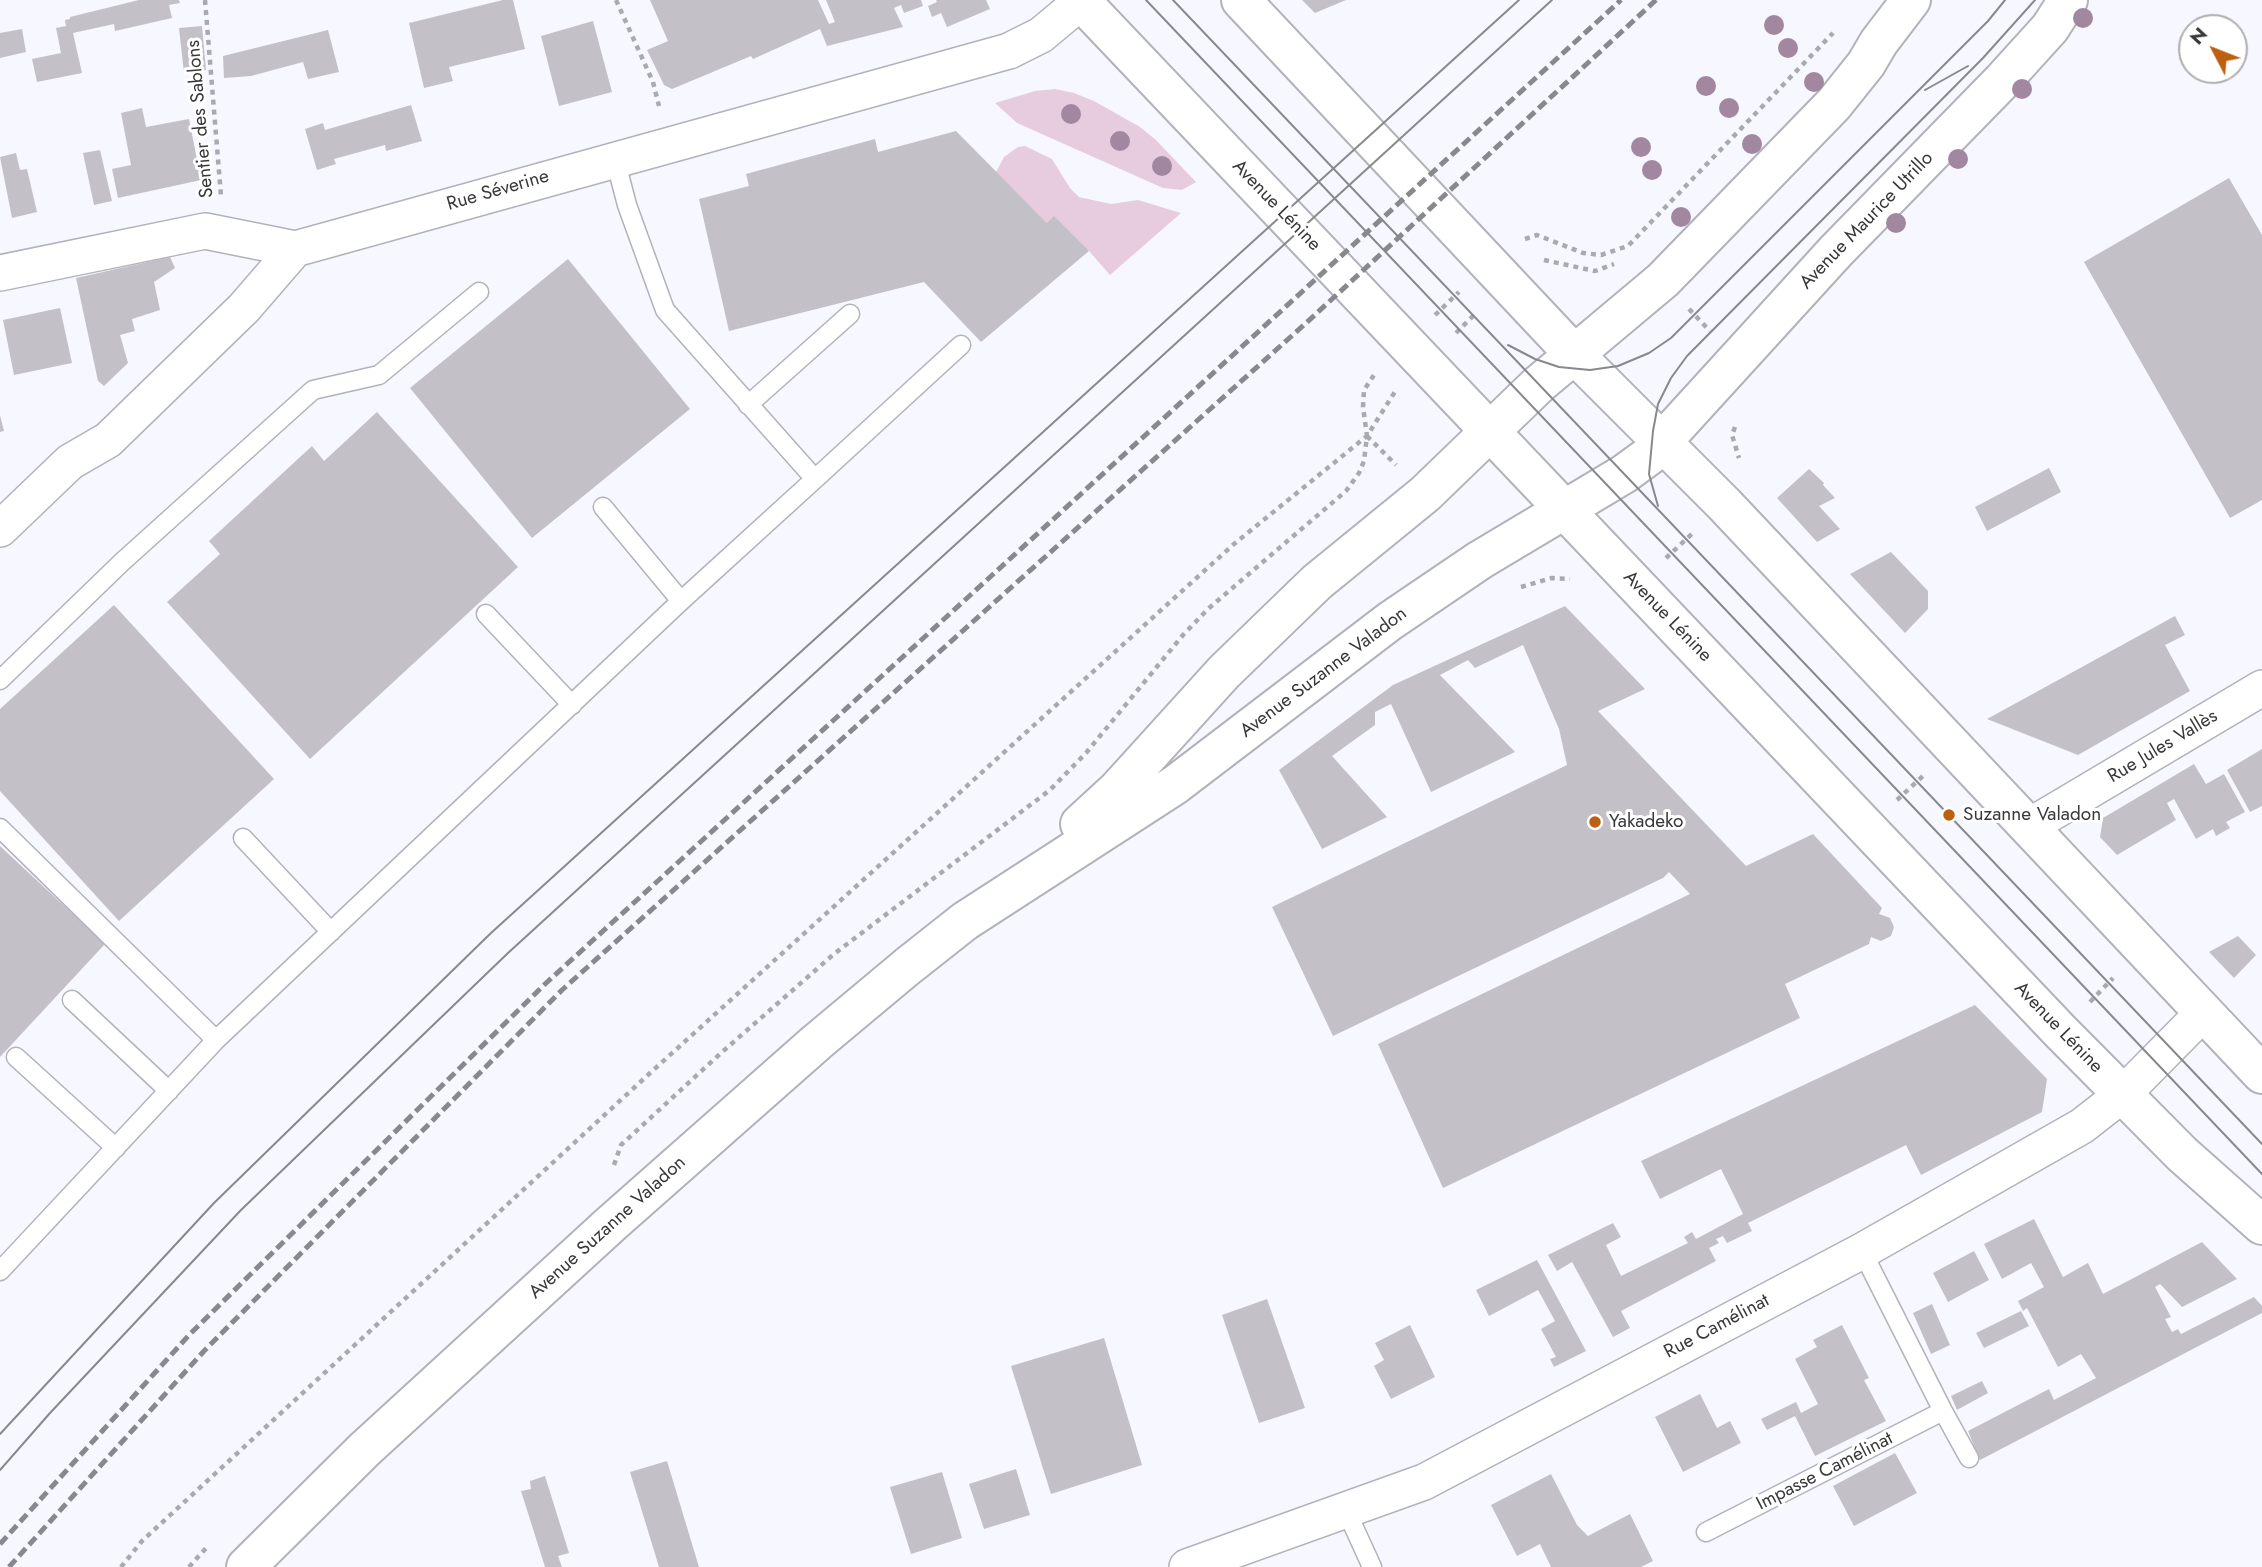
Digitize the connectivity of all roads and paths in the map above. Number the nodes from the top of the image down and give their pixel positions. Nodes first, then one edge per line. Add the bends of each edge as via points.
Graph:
1 (205, 0) edge
2 (616, 0) edge
3 (1241, 0) edge
4 (1911, 0) edge
5 (2068, 0) edge
6 (1081, 1) edge
7 (1836, 30) dead end
8 (667, 144) junction
9 (615, 159) junction
10 (224, 235) junction
11 (1524, 240) dead end
12 (295, 249) junction
13 (0, 273) edge
14 (479, 292) dead end
15 (850, 314) dead end
16 (961, 345) dead end
17 (1574, 354) junction
18 (1425, 362) junction
19 (1384, 365) dead end
20 (748, 405) junction
21 (1489, 430) junction
22 (1367, 436) junction
23 (1664, 441) junction
24 (815, 479) junction
25 (603, 507) dead end
26 (1564, 510) junction
27 (0, 529) edge
28 (681, 601) junction
29 (486, 614) dead end
30 (0, 680) edge
31 (2262, 688) edge
32 (572, 705) junction
33 (1931, 769) dead end
34 (1889, 807) dead end
35 (2028, 827) junction
36 (0, 828) edge
37 (243, 838) dead end
38 (985, 908) junction
39 (331, 932) junction
40 (2120, 970) dead end
41 (72, 1000) dead end
42 (2084, 1008) dead end
43 (2204, 1012) junction
44 (216, 1040) junction
45 (16, 1057) dead end
46 (2262, 1074) edge
47 (169, 1091) junction
48 (2123, 1094) junction
49 (116, 1148) junction
50 (612, 1170) dead end
51 (2262, 1225) edge
52 (1862, 1251) junction
53 (0, 1271) edge
54 (1942, 1411) junction
55 (1969, 1458) dead end
56 (1346, 1510) junction
57 (1706, 1532) dead end
58 (248, 1566) edge
59 (121, 1567) edge
60 (1187, 1567) edge
61 (1372, 1567) edge

1 - 10 path, Sentier des Sablons
2 - 8 path via 653,82
3 - 17 street
4 - 17 street via 1834,104 1663,280
5 - 23 street, Avenue Maurice Utrillo via 2050,28 2002,82 1836,251
6 - 8 street, Rue Séverine via 1041,35 1009,51
6 - 18 street, Avenue Lénine
7 - 11 path via 1628,246 1601,255 1537,235
8 - 9 street, Rue Séverine
9 - 12 street, Rue Séverine
9 - 20 lane via 665,310
10 - 12 street
10 - 13 street via 205,231
12 - 27 street via 244,308 108,440 70,461
14 - 30 lane via 379,374 313,390 122,562
15 - 20 lane
16 - 24 lane
17 - 21 street, Avenue Suzanne Valadon
17 - 23 street
18 - 21 street, Avenue Lénine
18 - 22 path via 1395,391
19 - 22 path via 1364,390
20 - 24 lane
21 - 26 street, Avenue Lénine
21 - 38 street, Avenue Suzanne Valadon via 1425,494 1309,590 1224,672 1117,790
22 - 50 path via 1364,461 1346,491 1208,609 1050,790 834,954 720,1052 621,1145
22 - 59 path via 1234,544 649,1074 142,1541
23 - 26 street, Avenue Suzanne Valadon via 1624,474
23 - 35 street
24 - 28 lane
25 - 28 lane
26 - 38 street, Avenue Suzanne Valadon via 1390,621 1175,785
26 - 48 street, Avenue Lénine
28 - 32 lane
29 - 32 lane
31 - 35 street, Rue Jules Vallès
32 - 39 lane
33 - 34 path
35 - 43 street
36 - 44 lane
37 - 39 lane
38 - 58 street, Avenue Suzanne Valadon via 873,995 681,1161 365,1449
39 - 44 lane
40 - 42 path
41 - 47 lane
43 - 46 street
43 - 48 street, Rue Camélinat
44 - 47 lane
45 - 49 lane
47 - 49 lane
48 - 51 street, Avenue Lénine
48 - 52 street, Rue Camélinat via 2082,1126
49 - 53 lane
52 - 54 lane
52 - 56 street, Rue Camélinat via 1424,1482
54 - 55 lane
54 - 57 lane, Impasse Camélinat
56 - 60 street, Rue Camélinat
56 - 61 lane

